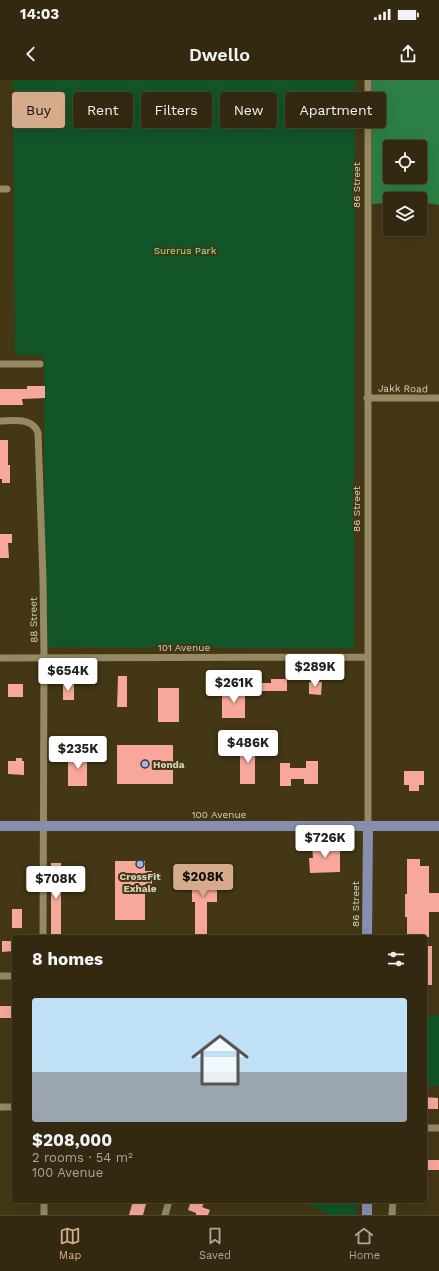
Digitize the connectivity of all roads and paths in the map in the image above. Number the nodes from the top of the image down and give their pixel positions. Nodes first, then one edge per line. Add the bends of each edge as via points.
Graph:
1 (368, 80) edge
2 (0, 364) edge
3 (40, 364) dead end
4 (367, 398) junction
5 (439, 398) edge
6 (0, 421) edge
7 (368, 657) junction
8 (0, 658) edge
9 (44, 658) junction
10 (0, 826) edge
11 (368, 826) junction
12 (439, 826) edge
13 (43, 827) junction
14 (43, 935) edge
15 (367, 935) edge
16 (0, 976) edge
17 (12, 976) edge
18 (12, 1106) edge
19 (0, 1107) edge
20 (427, 1128) edge
21 (439, 1128) edge
22 (44, 1203) edge
23 (168, 1203) edge
24 (367, 1203) edge
25 (393, 1203) edge
26 (44, 1215) edge
27 (165, 1215) edge
28 (367, 1215) edge
29 (392, 1215) edge

1 - 4 street, 86 Street
2 - 3 street
4 - 5 street, Jakk Road
4 - 7 street, 86 Street
6 - 9 street, 88 Street via 25,421 38,433
7 - 9 street, 101 Avenue
7 - 11 street, 86 Street
8 - 9 street, 101 Avenue
9 - 13 street, 88 Street
10 - 13 main road, 100 Avenue
11 - 12 main road, 100 Avenue
11 - 13 main road, 100 Avenue
11 - 15 main road, 86 Street
13 - 14 street, 88 Street
16 - 17 street
18 - 19 street
20 - 21 street
22 - 26 street
23 - 27 street
24 - 28 main road
25 - 29 street

